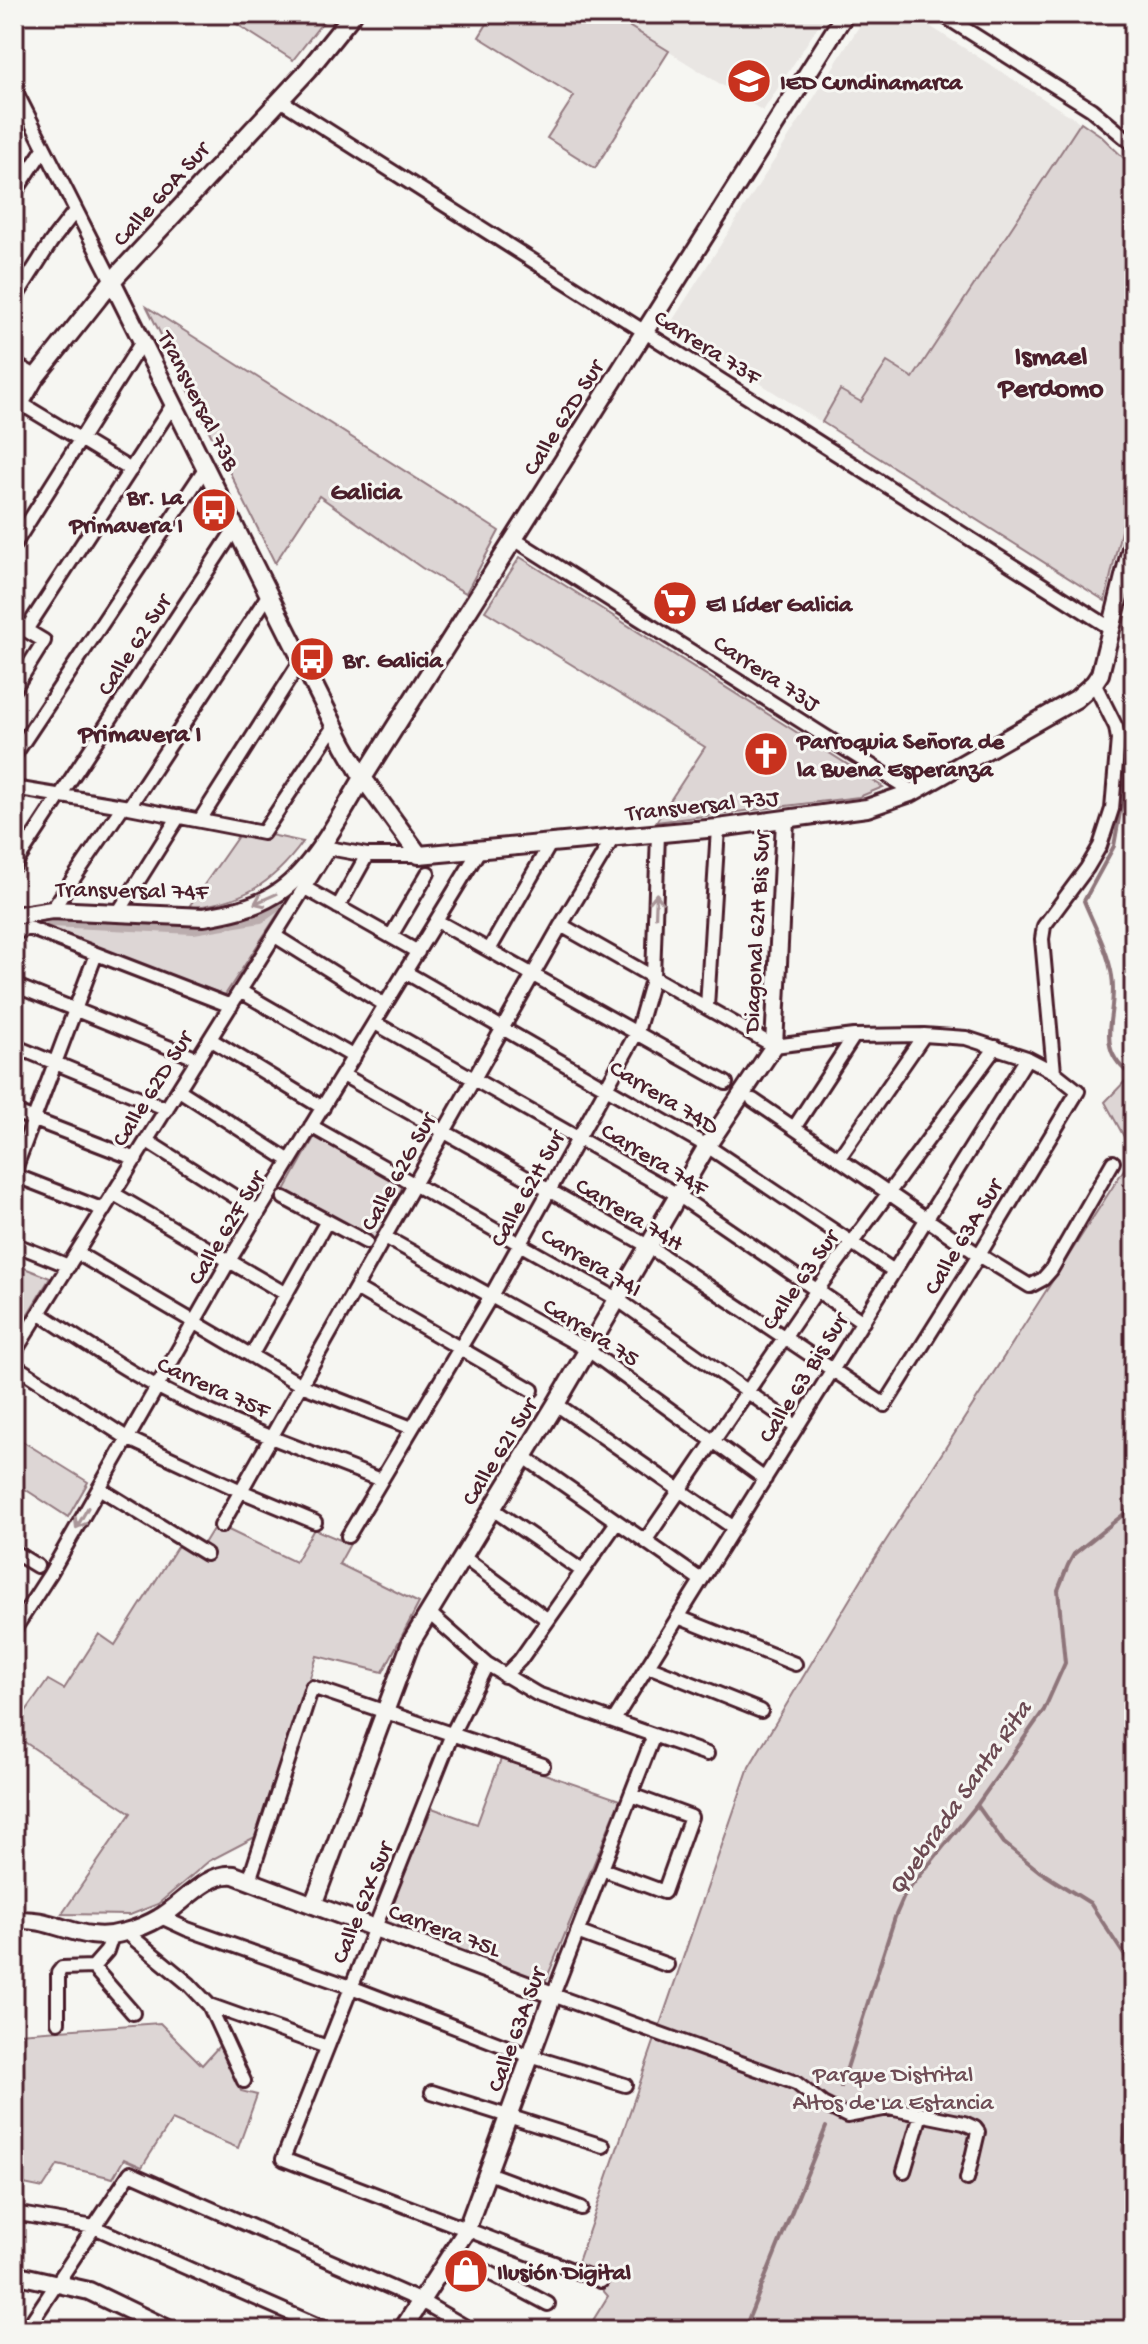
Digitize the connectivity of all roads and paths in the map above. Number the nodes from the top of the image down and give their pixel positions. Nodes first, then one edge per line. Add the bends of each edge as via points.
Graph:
1 (353, 14) edge
2 (845, 14) edge
3 (941, 14) edge
4 (14, 88) edge
5 (280, 100) junction
6 (1134, 145) edge
7 (43, 150) junction
8 (14, 194) edge
9 (75, 211) junction
10 (112, 281) junction
11 (14, 300) edge
12 (645, 332) junction
13 (143, 340) junction
14 (14, 366) edge
15 (22, 393) edge
16 (174, 403) junction
17 (80, 439) junction
18 (206, 467) junction
19 (131, 470) junction
20 (236, 527) junction
21 (1134, 536) edge
22 (514, 539) junction
23 (14, 545) edge
24 (269, 594) junction
25 (14, 623) edge
26 (1112, 629) junction
27 (26, 630) junction
28 (302, 659) junction
29 (1097, 679) junction
30 (14, 689) edge
31 (334, 726) junction
32 (14, 756) edge
33 (363, 778) junction
34 (14, 788) edge
35 (913, 792) junction
36 (59, 795) junction
37 (126, 806) junction
38 (179, 816) junction
39 (200, 820) junction
40 (785, 820) junction
41 (718, 828) junction
42 (658, 834) junction
43 (613, 838) junction
44 (550, 844) junction
45 (325, 847) junction
46 (480, 849) junction
47 (367, 855) junction
48 (419, 855) junction
49 (14, 866) edge
50 (428, 873) dead end
51 (305, 888) junction
52 (338, 907) junction
53 (52, 910) junction
54 (118, 913) junction
55 (14, 916) edge
56 (437, 921) junction
57 (561, 925) junction
58 (14, 933) edge
59 (275, 936) junction
60 (391, 936) junction
61 (489, 950) junction
62 (418, 952) junction
63 (96, 954) junction
64 (405, 972) junction
65 (533, 975) junction
66 (653, 976) junction
67 (14, 985) edge
68 (240, 991) junction
69 (385, 1005) junction
70 (231, 1006) junction
71 (707, 1007) junction
72 (75, 1009) junction
73 (375, 1023) junction
74 (503, 1028) junction
75 (637, 1032) junction
76 (924, 1035) junction
77 (854, 1036) junction
78 (210, 1039) junction
79 (14, 1046) edge
80 (774, 1046) junction
81 (996, 1047) junction
82 (354, 1057) junction
83 (1027, 1058) junction
84 (198, 1059) junction
85 (55, 1063) junction
86 (1054, 1072) junction
87 (343, 1075) junction
88 (474, 1079) junction
89 (726, 1083) dead end
90 (607, 1086) junction
91 (179, 1090) junction
92 (753, 1100) dead end
93 (323, 1108) junction
94 (167, 1109) junction
95 (14, 1112) edge
96 (34, 1119) junction
97 (311, 1126) junction
98 (794, 1128) junction
99 (444, 1132) junction
100 (579, 1138) junction
101 (147, 1141) junction
102 (707, 1146) junction
103 (839, 1158) junction
104 (136, 1159) junction
105 (290, 1161) junction
106 (1113, 1162) dead end
107 (14, 1173) edge
108 (414, 1184) junction
109 (549, 1191) junction
110 (888, 1192) junction
111 (114, 1194) junction
112 (678, 1195) junction
113 (284, 1198) dead end
114 (104, 1210) junction
115 (259, 1212) junction
116 (929, 1220) junction
117 (327, 1221) junction
118 (385, 1237) junction
119 (366, 1242) dead end
120 (14, 1244) edge
121 (520, 1244) junction
122 (851, 1244) junction
123 (648, 1246) junction
124 (77, 1253) junction
125 (979, 1255) junction
126 (229, 1261) junction
127 (69, 1266) junction
128 (894, 1271) junction
129 (356, 1288) junction
130 (817, 1290) junction
131 (286, 1294) junction
132 (491, 1296) junction
133 (617, 1299) junction
134 (39, 1313) junction
135 (194, 1322) junction
136 (863, 1322) junction
137 (784, 1339) junction
138 (459, 1348) junction
139 (588, 1350) junction
140 (14, 1353) edge
141 (251, 1356) junction
142 (14, 1365) edge
143 (832, 1371) junction
144 (301, 1385) junction
145 (157, 1386) junction
146 (532, 1390) dead end
147 (748, 1391) junction
148 (556, 1404) junction
149 (885, 1405) joint
150 (797, 1427) junction
151 (412, 1428) junction
152 (272, 1436) junction
153 (127, 1438) junction
154 (713, 1441) junction
155 (523, 1456) junction
156 (765, 1479) junction
157 (381, 1480) junction
158 (99, 1488) junction
159 (679, 1490) junction
160 (241, 1491) junction
161 (491, 1508) junction
162 (315, 1522) dead end
163 (617, 1522) junction
164 (221, 1526) dead end
165 (734, 1528) junction
166 (348, 1536) dead end
167 (645, 1541) junction
168 (14, 1552) edge
169 (206, 1554) dead end
170 (462, 1556) junction
171 (37, 1566) dead end
172 (581, 1570) junction
173 (701, 1580) junction
174 (428, 1612) junction
175 (678, 1617) junction
176 (548, 1620) junction
177 (14, 1630) edge
178 (487, 1664) junction
179 (795, 1664) dead end
180 (648, 1666) junction
181 (504, 1676) junction
182 (761, 1711) dead end
183 (384, 1712) junction
184 (614, 1720) junction
185 (452, 1734) junction
186 (654, 1735) junction
187 (707, 1754) dead end
188 (543, 1765) dead end
189 (631, 1795) junction
190 (602, 1869) junction
191 (249, 1881) junction
192 (313, 1905) junction
193 (161, 1917) junction
194 (14, 1921) edge
195 (374, 1928) junction
196 (577, 1932) junction
197 (119, 1934) junction
198 (667, 1965) dead end
199 (93, 1967) junction
200 (351, 1987) junction
201 (553, 1995) junction
202 (209, 2005) junction
203 (133, 2013) dead end
204 (58, 2022) dead end
205 (327, 2047) junction
206 (530, 2056) junction
207 (244, 2081) dead end
208 (625, 2085) dead end
209 (432, 2092) dead end
210 (921, 2114) junction
211 (508, 2116) junction
212 (603, 2146) dead end
213 (904, 2171) dead end
214 (488, 2173) junction
215 (967, 2179) dead end
216 (581, 2208) dead end
217 (14, 2213) edge
218 (94, 2227) junction
219 (466, 2231) junction
220 (452, 2253) junction
221 (14, 2274) edge
222 (601, 2281) dead end
223 (57, 2283) junction
224 (421, 2301) junction
225 (548, 2304) dead end
226 (26, 2330) edge
227 (170, 2330) edge
228 (328, 2330) edge
229 (402, 2330) edge
230 (471, 2330) edge

1 - 5 street, Calle 60A Sur
2 - 12 street, Calle 62D Sur
3 - 6 street via 1091,109
4 - 7 street, Transversal 73B
5 - 10 street, Calle 60A Sur
5 - 12 street, Carrera 73F
7 - 8 street
7 - 9 street, Transversal 73B
9 - 10 street, Transversal 73B
9 - 11 street
10 - 13 street, Transversal 73B
10 - 15 street, Calle 60A Sur
12 - 22 street, Calle 62D Sur
12 - 26 street, Carrera 73F
13 - 16 street, Transversal 73B
13 - 17 street
14 - 15 street
15 - 17 street
16 - 18 street, Transversal 73B
16 - 19 street
17 - 19 street
17 - 23 street
18 - 20 street, Transversal 73B
18 - 32 street
19 - 27 street
20 - 24 street, Transversal 73B
20 - 36 street, Calle 62 Sur
21 - 26 street
22 - 33 street, Calle 62D Sur
22 - 35 street, Carrera 73J
24 - 28 street, Transversal 73B
24 - 37 street
25 - 27 street
26 - 29 street
27 - 30 street via 44,641
28 - 31 street, Transversal 73B
28 - 39 street
29 - 35 street, Transversal 73J via 1076,699
29 - 86 street via 1118,739 1112,809 1100,846 1044,926
31 - 33 street, Transversal 73B
31 - 39 street via 263,833
33 - 45 street, Calle 62D Sur
33 - 48 street, Transversal 73B
34 - 36 street
35 - 40 street, Transversal 73J via 867,808
36 - 37 street
36 - 49 street, Calle 62 Sur
37 - 38 street
37 - 53 street
38 - 39 street
38 - 54 street
40 - 41 street, Transversal 73J
40 - 80 street, Diagonal 62H Bis Sur
41 - 42 street, Transversal 73J
41 - 71 street
42 - 43 street, Transversal 73J
66 -> 42 street, Calle 62H Sur
43 - 44 street, Transversal 73J
43 - 57 street, Calle 62G Sur
44 - 46 street, Transversal 73J
44 - 61 street
45 - 47 street, Transversal 73J
45 - 51 street, Calle 62D Sur
45 -> 54 street, Transversal 74F via 278,894 261,902 204,917
46 - 48 street, Transversal 73J
46 - 56 street, Calle 62F Sur
47 - 48 street, Transversal 73J
47 - 52 street
50 - 60 street
51 - 52 street
51 - 59 street, Calle 62D Sur
52 - 60 street
53 - 54 street, Transversal 74F
53 - 55 street, Transversal 74F
56 - 61 street
56 - 62 street, Calle 62F Sur
57 - 65 street, Calle 62G Sur
57 - 66 street
58 - 63 street via 29,928
59 - 68 street, Calle 62D Sur
59 - 69 street
60 - 62 street
61 - 65 street
62 - 64 street, Calle 62F Sur
63 - 70 street
63 - 72 street
64 - 69 street, Calle 62F Sur
64 - 74 street, Carrera 74D
65 - 74 street, Calle 62G Sur
65 - 75 street
66 - 71 street
66 - 75 street, Calle 62H Sur
67 - 72 street
68 - 70 street, Calle 62D Sur
68 - 82 street
69 - 73 street, Calle 62F Sur
70 - 78 street, Calle 62D Sur
71 - 80 street
72 - 84 street
72 - 85 street
73 - 82 street, Calle 62F Sur
73 - 88 street, Carrera 74F
74 - 88 street, Calle 62G Sur
74 - 90 street, Carrera 74D
75 - 89 street
75 - 90 street, Calle 62H Sur
76 - 77 street
76 - 81 street
76 - 103 street
77 - 80 street
77 - 98 street
78 - 84 street, Calle 62D Sur
78 - 93 street
79 - 85 street
80 - 102 street, Calle 62I Sur
81 - 83 street
81 - 110 street, Calle 63 Sur
82 - 87 street, Calle 62F Sur
83 - 86 street
83 - 116 street, Calle 63 Bis Sur
84 - 91 street, Calle 62D Sur
85 - 94 street
85 - 96 street
86 - 125 street, Calle 63A Sur via 1078,1091
87 - 93 street, Calle 62F Sur
87 - 99 street, Carrera 74H
88 - 99 street, Calle 62G Sur
88 - 100 street, Carrera 74F
90 - 100 street, Calle 62H Sur
90 - 102 street, Carrera 74D
91 - 94 street, Calle 62D Sur
91 - 105 street
92 - 98 street
93 - 97 street, Calle 62F Sur
94 - 101 street, Calle 62D Sur
95 - 96 street
96 - 104 street
96 - 107 street
97 - 105 street, Calle 62F Sur
97 - 108 street, Carrera 74I
98 - 103 street
99 - 108 street, Calle 62G Sur
99 - 109 street, Carrera 74H
100 - 109 street, Calle 62H Sur
100 - 112 street, Carrera 74F
101 - 104 street, Calle 62D Sur
101 - 115 street
102 - 112 street, Calle 62I Sur
102 - 122 street, Carrera 74D
103 - 110 street
104 - 111 street, Calle 62D Sur
105 - 115 street, Calle 62F Sur
106 - 125 street via 1043,1279 1030,1286
107 - 114 street
108 - 118 street, Calle 62G Sur
108 - 121 street, Carrera 74I
109 - 121 street, Calle 62H Sur
109 - 123 street, Carrera 74H
110 - 116 street
110 - 122 street, Calle 63 Sur
111 - 114 street, Calle 62D Sur
111 - 126 street
112 - 123 street, Calle 62I Sur
112 - 130 street, Carrera 74F
113 - 117 street
114 - 124 street, Calle 62D Sur
115 - 126 street, Calle 62F Sur
116 - 125 street
116 - 128 street, Calle 63 Bis Sur
117 - 119 street
117 - 131 street
118 - 129 street, Calle 62G Sur
118 - 132 street, Carrera 75
120 - 127 street
121 - 132 street, Calle 62H Sur
121 - 133 street, Carrera 74I
122 - 128 street, Carrera 74D
122 - 130 street, Calle 63 Sur
123 - 133 street, Calle 62I Sur
123 - 137 street, Carrera 74H
124 - 127 street, Calle 62D Sur
124 - 135 street
125 - 149 street, Calle 63A Sur
126 - 131 street
126 - 135 street, Calle 62F Sur
127 - 134 street, Calle 62D Sur
128 - 136 street, Calle 63 Bis Sur
129 - 138 street
129 - 144 street, Calle 62G Sur
130 - 136 street, Carrera 74F
130 - 137 street, Calle 63 Sur
131 - 141 street
132 - 138 street, Calle 62H Sur
132 - 139 street, Carrera 75
133 - 139 street, Calle 62I Sur
133 - 147 street, Carrera 74I
134 - 140 street, Calle 62D Sur
134 - 145 street, Carrera 75F
135 - 141 street
135 - 145 street, Calle 62F Sur
136 - 143 street, Calle 63 Bis Sur
137 - 143 street, Carrera 74H
137 - 147 street, Calle 63 Sur
138 - 146 street
138 - 151 street, Calle 62H Sur
139 - 148 street, Calle 62I Sur
139 - 154 street, Carrera 75
141 - 144 street
142 - 153 street
143 - 149 street, Carrera 74H
143 - 150 street, Calle 63 Bis Sur
144 - 151 street
144 - 152 street, Calle 62G Sur
145 - 152 street, Carrera 75F
145 - 153 street, Calle 62F Sur
147 - 150 street, Carrera 74I
147 - 154 street, Calle 63 Sur
148 - 155 street, Calle 62I Sur
148 - 159 street
150 - 156 street, Calle 63 Bis Sur
151 - 157 street, Calle 62H Sur
152 - 157 street, Carrera 75F
152 - 160 street, Calle 62G Sur
153 - 158 street, Calle 62F Sur
153 - 160 street
154 - 156 street, Carrera 75
154 - 159 street, Calle 63 Sur
155 - 161 street, Calle 62I Sur
155 - 163 street
156 - 165 street, Calle 63 Bis Sur
157 - 166 street, Calle 62H Sur
158 - 169 street
158 -> 177 street, Calle 62F Sur
159 - 165 street
159 - 167 street, Calle 63 Sur
160 - 162 street
160 - 164 street, Calle 62G Sur
161 - 170 street, Calle 62I Sur
161 - 172 street
163 - 167 street
163 - 172 street
165 - 173 street, Calle 63 Bis Sur
167 - 173 street
168 - 171 street
170 - 174 street, Calle 62I Sur
170 - 176 street
172 - 176 street
173 - 175 street, Calle 63 Bis Sur
174 - 178 street
174 - 183 street, Calle 62I Sur
175 - 179 street
175 - 180 street, Calle 63 Bis Sur
176 - 181 street
178 - 181 street
178 - 185 street, Calle 62K Sur
180 - 182 street
180 - 184 street, Calle 63 Bis Sur
181 - 184 street via 537,1694
183 - 185 street
183 - 191 street via 312,1687
183 - 192 street, Calle 62I Sur
184 - 186 street
185 - 188 street
185 - 195 street, Calle 62K Sur
186 - 187 street
186 - 189 street, Calle 63A Sur
189 - 190 street, Calle 63A Sur
189 - 190 street via 691,1817 664,1892
190 - 196 street, Calle 63A Sur
191 - 192 street, Carrera 75L
191 - 193 street, Carrera 75L via 228,1875 214,1878
192 - 195 street, Carrera 75L
193 - 197 street
193 - 200 street
194 - 197 street via 46,1923 82,1936
195 - 200 street, Calle 62K Sur
195 - 201 street, Carrera 75L
196 - 198 street
196 - 201 street, Calle 63A Sur
197 - 199 street
197 - 202 street via 189,1984
199 - 203 street
199 - 204 street via 62,1968 56,1978
200 - 205 street, Calle 62K Sur
200 - 206 street
201 - 206 street, Calle 63A Sur
201 - 210 street, Carrera 75L via 796,2083 847,2116 889,2108
202 - 205 street
202 - 207 street
205 - 219 street, Calle 62K Sur via 283,2159
206 - 208 street
206 - 211 street, Calle 63A Sur
209 - 211 street
210 - 213 street
210 - 215 street, Carrera 75L via 978,2132
211 - 212 street
211 - 214 street, Calle 63A Sur
214 - 216 street
214 - 219 street, Calle 63A Sur
217 - 218 street
218 - 223 street
218 - 224 street via 130,2173
218 - 228 street
219 - 220 street, Calle 63A Sur
219 - 222 street
220 - 224 street, Calle 63A Sur
220 - 225 street
221 - 223 street
223 - 226 street
223 - 227 street
224 - 229 street, Calle 63A Sur
224 - 230 street

